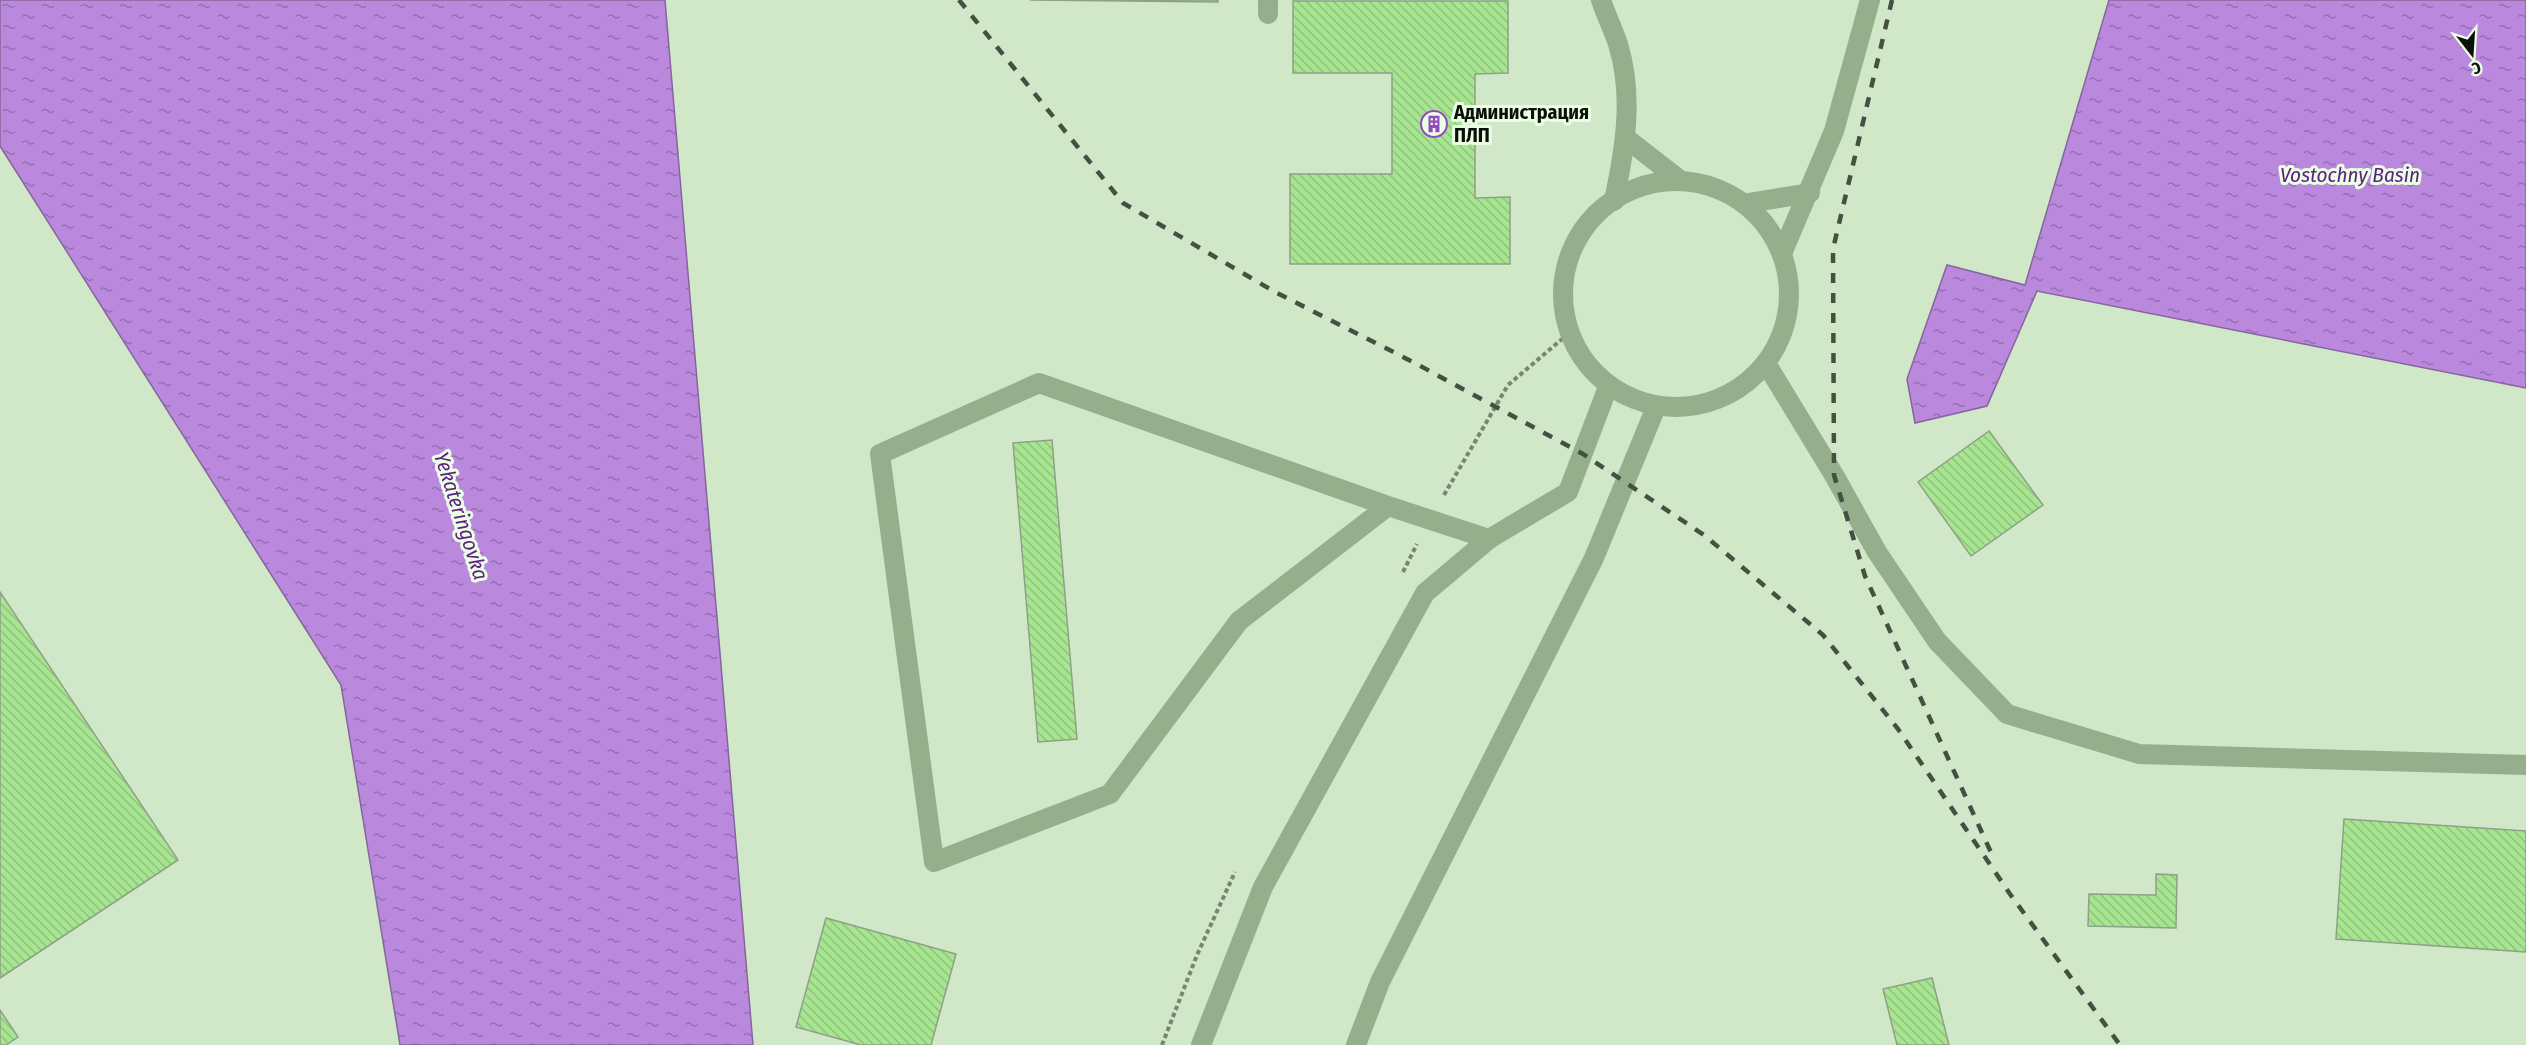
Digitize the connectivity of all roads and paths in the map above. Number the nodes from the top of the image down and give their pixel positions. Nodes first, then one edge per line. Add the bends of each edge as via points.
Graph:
1 (1601, 0) edge
2 (1870, 0) edge
3 (1627, 139) junction
4 (1681, 181) junction
5 (1810, 193) junction
6 (1614, 201) junction
7 (1748, 203) junction
8 (1783, 251) junction
9 (1767, 365) junction
10 (1608, 387) junction
11 (1656, 407) junction
12 (1389, 506) junction
13 (1489, 538) junction
14 (2526, 765) edge
15 (1202, 1045) edge
16 (1356, 1045) edge

1 - 3 lane via 1618,43 1625,76
2 - 5 lane via 1834,131
3 - 4 lane
3 - 6 lane
4 - 6 lane via 1634,186
4 - 7 lane via 1694,180
5 - 7 lane
5 - 8 lane
6 - 10 lane via 1586,221 1562,275 1568,334
7 - 8 lane
8 - 9 lane via 1790,310
9 - 11 lane via 1736,392 1697,407
9 - 14 lane via 1877,552 1937,641 2007,714 2139,754
10 - 11 lane
10 - 13 lane via 1568,492
11 - 16 lane via 1594,558 1380,981
12 - 12 lane via 1239,621 1110,794 934,862 880,454 1039,383
12 - 13 lane
13 - 15 lane via 1425,593 1263,887

